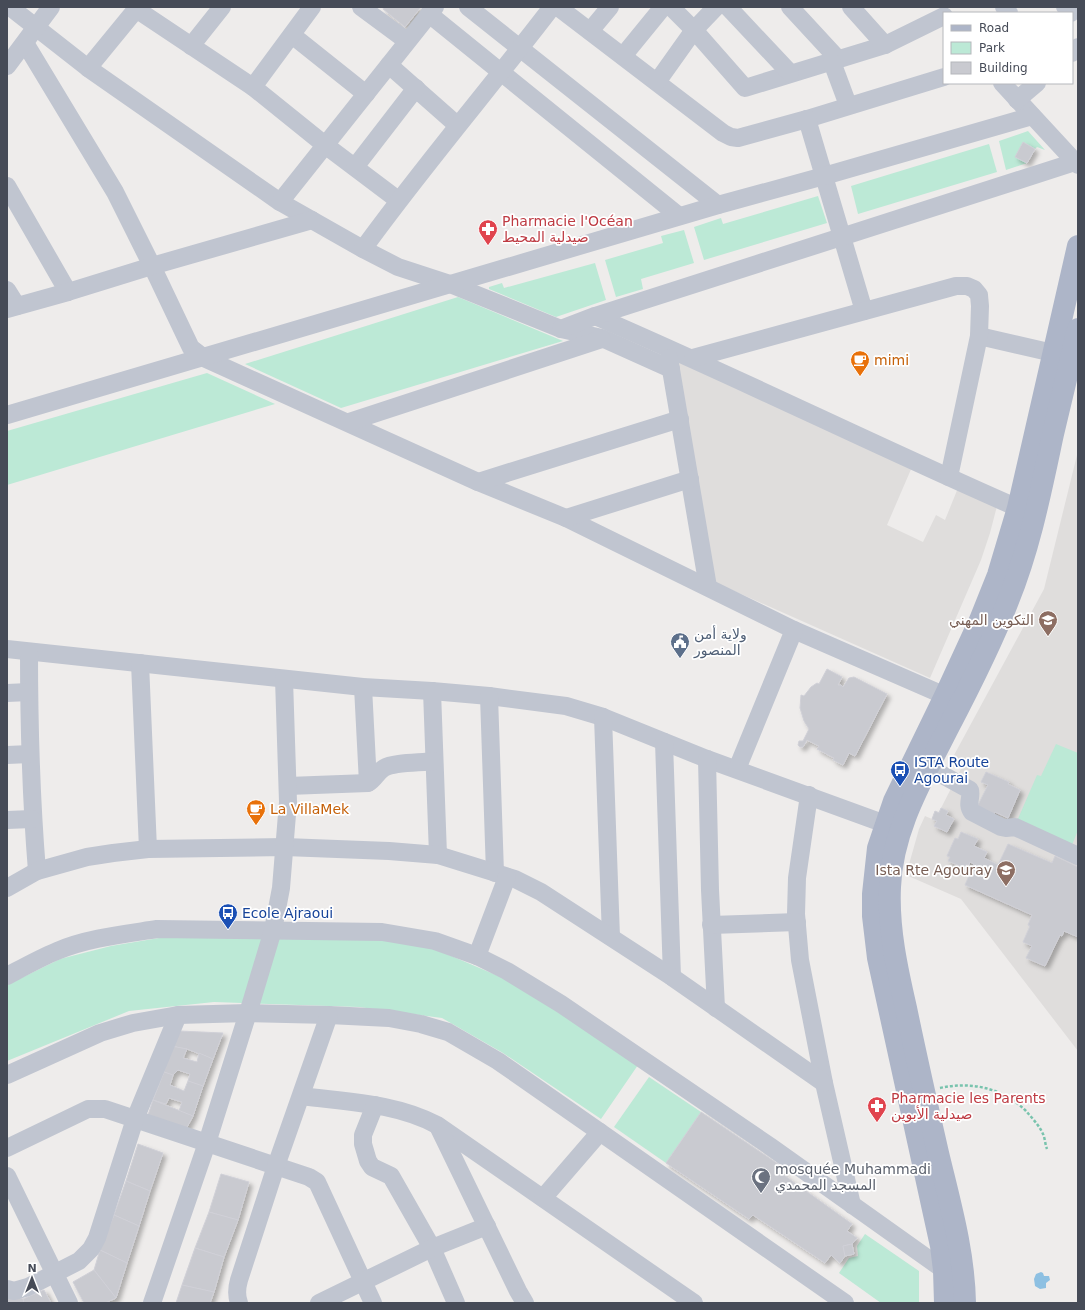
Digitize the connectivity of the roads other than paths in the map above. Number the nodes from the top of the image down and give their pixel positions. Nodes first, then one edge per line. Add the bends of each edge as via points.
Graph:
1 (10, 7) edge
2 (51, 7) edge
3 (222, 7) edge
4 (312, 7) edge
5 (361, 7) edge
6 (468, 7) edge
7 (552, 7) edge
8 (558, 7) edge
9 (610, 7) edge
10 (663, 7) edge
11 (671, 7) edge
12 (716, 7) edge
13 (728, 7) edge
14 (790, 7) edge
15 (851, 7) edge
16 (137, 8) edge
17 (432, 10) edge
18 (943, 14) edge
19 (36, 27) junction
20 (694, 30) junction
21 (590, 31) junction
22 (292, 34) junction
23 (408, 41) junction
24 (25, 43) junction
25 (885, 45) junction
26 (191, 46) junction
27 (521, 48) junction
28 (623, 56) junction
29 (835, 61) junction
30 (389, 65) junction
31 (7, 66) edge
32 (88, 68) junction
33 (500, 71) junction
34 (790, 73) junction
35 (943, 77) edge
36 (657, 82) junction
37 (1003, 84) edge
38 (1037, 84) edge
39 (253, 87) junction
40 (416, 88) junction
41 (366, 94) junction
42 (1017, 100) junction
43 (848, 105) junction
44 (1032, 116) junction
45 (807, 119) junction
46 (457, 125) junction
47 (326, 145) junction
48 (1077, 164) edge
49 (355, 167) junction
50 (824, 176) junction
51 (7, 186) edge
52 (398, 200) junction
53 (280, 202) junction
54 (718, 205) junction
55 (680, 216) junction
56 (312, 220) junction
57 (842, 237) junction
58 (1078, 246) edge
59 (363, 249) junction
60 (152, 266) junction
61 (1075, 277) edge
62 (450, 284) junction
63 (7, 290) edge
64 (68, 292) junction
65 (12, 308) edge
66 (864, 312) junction
67 (595, 316) junction
68 (561, 329) junction
69 (1078, 329) edge
70 (979, 336) junction
71 (602, 338) junction
72 (667, 347) junction
73 (1053, 353) junction
74 (204, 358) junction
75 (693, 358) junction
76 (670, 369) junction
77 (7, 415) edge
78 (680, 419) junction
79 (349, 422) junction
80 (949, 477) junction
81 (690, 479) junction
82 (478, 482) junction
83 (1018, 508) junction
84 (566, 518) junction
85 (708, 587) junction
86 (794, 630) junction
87 (7, 649) edge
88 (29, 652) junction
89 (140, 663) junction
90 (284, 679) junction
91 (363, 687) junction
92 (432, 691) junction
93 (29, 692) junction
94 (7, 693) edge
95 (489, 696) junction
96 (953, 700) junction
97 (603, 717) junction
98 (664, 742) junction
99 (30, 754) junction
100 (7, 755) edge
101 (707, 759) junction
102 (434, 761) junction
103 (928, 767) junction
104 (737, 769) junction
105 (368, 783) junction
106 (288, 786) junction
107 (808, 795) junction
108 (32, 819) junction
109 (7, 820) edge
110 (893, 827) junction
111 (284, 847) junction
112 (148, 850) junction
113 (438, 855) junction
114 (1078, 856) edge
115 (37, 871) junction
116 (501, 874) junction
117 (7, 888) edge
118 (797, 922) junction
119 (712, 925) junction
120 (273, 930) junction
121 (611, 937) junction
122 (477, 956) junction
123 (7, 976) edge
124 (672, 977) junction
125 (716, 1008) junction
126 (248, 1013) junction
127 (178, 1015) junction
128 (329, 1015) junction
129 (7, 1075) edge
130 (824, 1084) junction
131 (302, 1096) junction
132 (375, 1106) junction
133 (135, 1119) junction
134 (437, 1125) junction
135 (600, 1132) junction
136 (206, 1143) junction
137 (7, 1148) edge
138 (276, 1166) junction
139 (7, 1176) edge
140 (543, 1198) junction
141 (852, 1205) junction
142 (487, 1226) junction
143 (432, 1248) junction
144 (944, 1270) junction
145 (54, 1273) junction
146 (364, 1282) junction
147 (7, 1289) edge
148 (955, 1302) edge
149 (69, 1303) edge
150 (152, 1303) edge
151 (239, 1303) edge
152 (319, 1303) edge
153 (373, 1303) edge
154 (456, 1303) edge
155 (525, 1303) edge
156 (694, 1303) edge
157 (845, 1303) edge

1 - 19 street
2 - 19 street
3 - 26 street
4 - 22 street
5 - 23 street
6 - 27 street
7 - 27 street
8 - 21 street
9 - 21 street
10 - 28 street
11 - 20 street
12 - 20 street
13 - 34 street
14 - 29 street
15 - 25 street
16 - 26 street
16 - 32 street
17 - 23 street
17 - 33 street
18 - 25 street
19 - 24 street
19 - 32 street
20 - 34 street via 745,88
20 - 36 street
21 - 28 street
22 - 39 street
22 - 41 street
23 - 30 street
24 - 31 street
24 - 60 street via 115,192
25 - 29 street
26 - 39 street
27 - 33 street
27 - 54 street
28 - 36 street
29 - 34 street
29 - 43 street
30 - 40 street
30 - 41 street
32 - 53 street
33 - 46 street
33 - 55 street
35 - 43 street
36 - 45 street via 731,137 738,138
37 - 42 street
38 - 42 street
39 - 47 street
40 - 46 street
40 - 49 street
41 - 47 street
42 - 44 street
43 - 45 street
44 - 48 street
44 - 50 street
45 - 50 street
46 - 52 street
47 - 49 street
47 - 53 street
48 - 57 street
49 - 52 street
50 - 54 street
50 - 57 street
51 - 64 street
52 - 59 street
53 - 56 street
54 - 55 street
55 - 62 street
56 - 59 street
56 - 60 street
57 - 66 street
57 - 67 street
58 - 61 main road
59 - 62 street via 398,267
60 - 64 street
60 - 74 street via 191,348
61 - 73 main road
62 - 68 street
62 - 74 street
63 - 65 street
64 - 65 street
66 - 70 street via 956,286 967,286 979,295
66 - 75 street
67 - 68 street
67 - 72 street
68 - 71 street
69 - 96 main road via 1031,534 1022,562 984,657
70 - 73 street
70 - 80 street
71 - 76 street
71 - 79 street
72 - 75 street
72 - 76 street
73 - 83 main road
74 - 77 street
74 - 79 street
75 - 80 street
76 - 78 street
78 - 81 street
78 - 82 street
79 - 82 street
80 - 83 street
81 - 84 street
81 - 85 street
82 - 84 street
83 - 96 main road via 998,575
84 - 85 street
85 - 86 street
86 - 96 street
86 - 104 street
87 - 88 street
88 - 89 street
88 - 93 street
89 - 90 street
89 - 112 street
90 - 91 street
90 - 106 street
91 - 92 street
91 - 105 street
92 - 95 street
92 - 102 street
93 - 94 street
93 - 99 street
95 - 97 street via 566,706
95 - 116 street
96 - 103 main road
96 - 110 main road via 900,787
97 - 98 street
97 - 121 street
98 - 101 street
98 - 124 street
99 - 100 street
99 - 108 street
101 - 104 street
101 - 119 street
102 - 105 street via 390,766 378,772
102 - 113 street
103 - 110 main road via 912,801
103 - 114 street via 970,790 968,808 972,812 1001,827 1015,827
104 - 107 street
105 - 106 street
106 - 111 street
107 - 110 street
107 - 118 street via 797,878
108 - 109 street
108 - 115 street
110 - 144 main road via 878,848 872,894 873,916 878,958 934,1211
110 - 148 main road via 896,845 889,911 903,996 960,1246
111 - 112 street
111 - 113 street
111 - 120 street via 281,888
112 - 115 street via 113,853
113 - 116 street
115 - 117 street
116 - 121 street via 541,892
116 - 122 street
118 - 119 street
118 - 130 street via 800,960
119 - 125 street
120 - 122 street via 382,932 435,941
120 - 123 street via 157,929 124,934 58,950
120 - 126 street
121 - 124 street
122 - 141 street via 561,1004
124 - 125 street
125 - 130 street
126 - 127 street
126 - 128 street
126 - 136 street
127 - 129 street via 133,1023 100,1033
127 - 133 street
128 - 131 street
128 - 135 street via 389,1018 448,1032 498,1062
130 - 141 street
131 - 132 street
131 - 138 street
132 - 134 street via 411,1113
132 - 143 street via 362,1136 368,1162 372,1167 391,1176
133 - 136 street
133 - 137 street via 105,1109 88,1109
133 - 145 street via 94,1244 79,1261
134 - 140 street
134 - 142 street
135 - 140 street
135 - 157 street
136 - 138 street
136 - 150 street
138 - 146 street via 309,1177 316,1182
138 - 151 street via 239,1280
139 - 145 street
140 - 156 street
141 - 144 street
142 - 143 street
142 - 155 street
143 - 146 street
143 - 154 street
144 - 148 main road
145 - 147 street via 28,1287 14,1291
145 - 149 street
146 - 152 street
146 - 153 street

